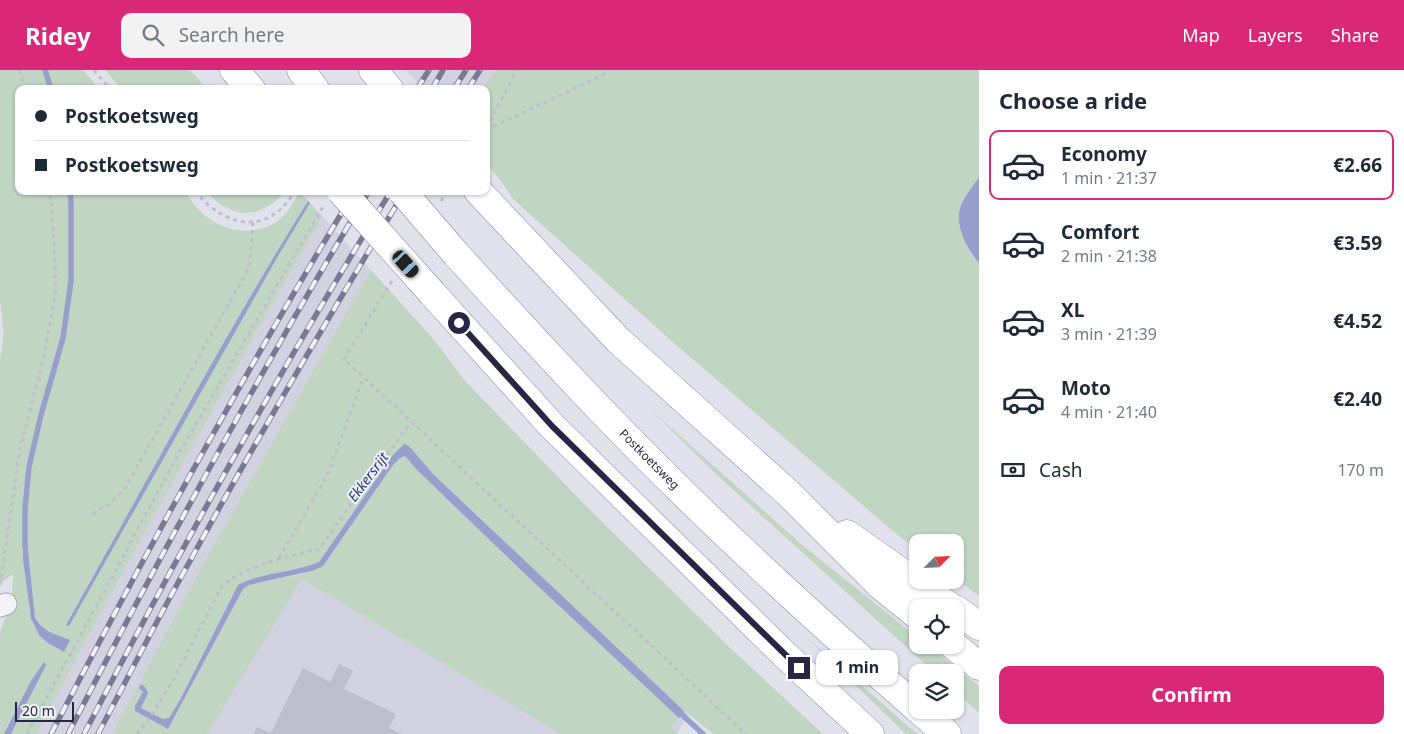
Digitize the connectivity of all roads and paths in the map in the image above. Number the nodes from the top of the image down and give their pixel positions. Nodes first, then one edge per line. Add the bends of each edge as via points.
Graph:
1 (19, 70) edge
2 (94, 70) edge
3 (234, 70) edge
4 (301, 70) edge
5 (373, 70) edge
6 (517, 70) edge
7 (608, 70) edge
8 (24, 85) edge
9 (107, 85) edge
10 (247, 85) edge
11 (312, 85) edge
12 (386, 85) edge
13 (490, 121) edge
14 (490, 127) edge
15 (50, 195) edge
16 (198, 195) edge
17 (293, 195) edge
18 (334, 195) edge
19 (405, 195) edge
20 (445, 195) edge
21 (483, 197) edge
22 (437, 208) dead end
23 (253, 222) junction
24 (395, 275) dead end
25 (363, 378) junction
26 (411, 422) junction
27 (788, 493) junction
28 (93, 514) dead end
29 (279, 558) junction
30 (2, 598) edge
31 (941, 599) edge
32 (909, 609) edge
33 (964, 615) edge
34 (979, 626) edge
35 (964, 654) edge
36 (979, 666) edge
37 (909, 701) edge
38 (930, 719) edge
39 (27, 734) edge
40 (137, 734) edge
41 (746, 734) edge
42 (870, 734) edge
43 (947, 734) edge

1 - 8 path
2 - 9 path
3 - 10 highway
4 - 11 highway
5 - 12 highway
6 - 13 path
7 - 14 path
15 - 30 path via 56,290 44,355 20,449
16 - 23 path via 205,204 231,220
17 - 23 path via 281,209
18 - 39 path via 184,444
18 - 42 highway, bridge via 432,293 552,426
19 - 37 highway, Postkoetsweg, bridge via 577,386 693,503 816,620
20 - 22 path
21 - 27 highway via 618,340
23 - 28 path via 246,273 124,490
24 - 25 path via 344,359
25 - 26 path
25 - 29 path via 327,476
26 - 29 path via 319,548
26 - 41 path
27 - 31 highway
27 - 32 highway via 881,586
29 - 40 path via 234,577 222,586 171,684
33 - 34 highway
35 - 36 highway
38 - 43 highway, Postkoetsweg

